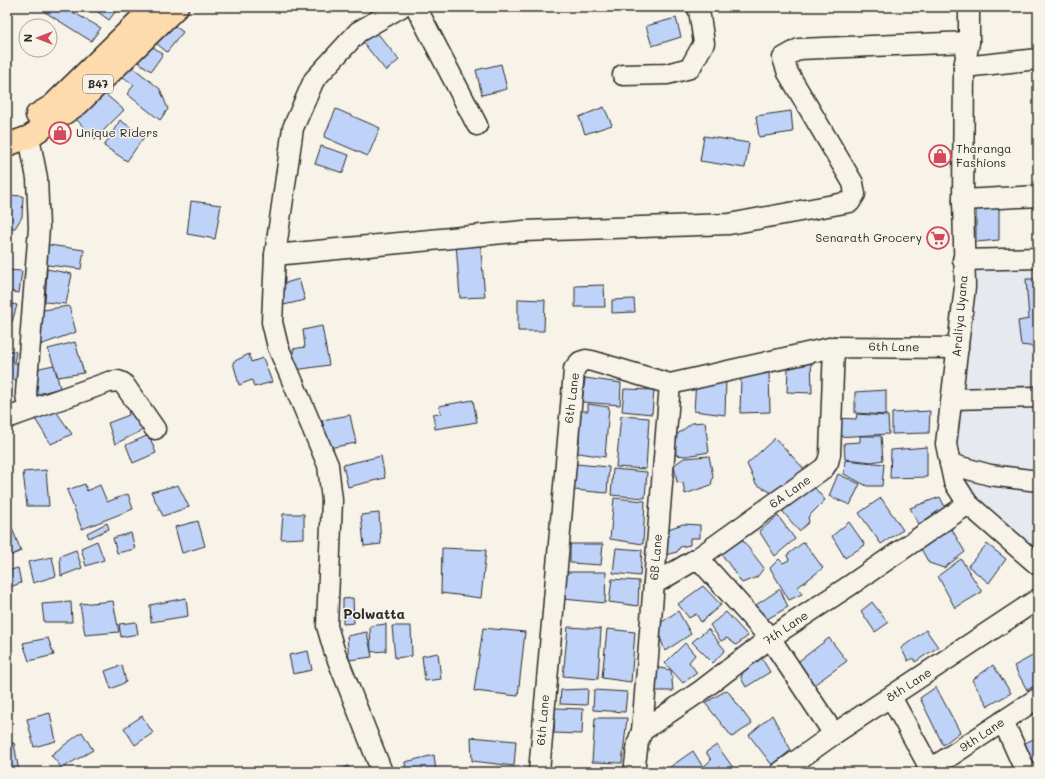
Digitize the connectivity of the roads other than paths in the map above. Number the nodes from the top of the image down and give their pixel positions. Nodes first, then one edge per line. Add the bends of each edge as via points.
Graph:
1 (153, 7) edge
2 (177, 7) edge
3 (401, 7) edge
4 (416, 7) edge
5 (697, 7) edge
6 (969, 7) edge
7 (969, 42) junction
8 (1038, 59) edge
9 (964, 67) junction
10 (623, 76) dead end
11 (477, 125) dead end
12 (7, 128) edge
13 (29, 137) junction
14 (7, 145) edge
15 (1038, 196) edge
16 (963, 200) junction
17 (275, 255) junction
18 (1038, 258) edge
19 (964, 260) junction
20 (834, 346) junction
21 (958, 348) junction
22 (670, 384) junction
23 (1038, 398) edge
24 (952, 399) junction
25 (28, 410) junction
26 (7, 418) edge
27 (155, 428) dead end
28 (950, 464) junction
29 (1038, 481) edge
30 (968, 504) junction
31 (698, 558) junction
32 (1038, 565) edge
33 (654, 584) junction
34 (1038, 599) edge
35 (770, 638) junction
36 (891, 697) junction
37 (1038, 698) edge
38 (1003, 721) junction
39 (642, 731) junction
40 (834, 734) junction
41 (930, 771) edge
42 (382, 772) edge
43 (539, 772) edge
44 (634, 772) edge
45 (781, 772) edge
46 (1026, 772) edge

1 - 12 main road, B47 via 52,106 25,123
2 - 13 main road, B47 via 78,104
3 - 17 street via 358,32 314,80 293,128
4 - 11 street
5 - 10 street via 704,43 690,68 667,74
6 - 7 street, Araliya Uyana
7 - 9 street, Araliya Uyana
7 - 17 street via 799,50 783,58 788,73 853,183 855,194 850,202 729,224 524,230
8 - 9 street
9 - 16 street, Araliya Uyana
13 - 14 main road, B47
13 - 25 street via 37,178 39,228 26,393
15 - 16 street
16 - 19 street, Araliya Uyana
17 - 42 street via 272,322 278,347 328,465 332,500 327,626
18 - 19 street
19 - 21 street, Araliya Uyana via 965,287
20 - 21 street, 6th Lane
20 - 22 street, 6th Lane
20 - 31 street, 6A Lane via 832,425 828,462 824,468
21 - 24 street, Araliya Uyana
22 - 33 street, 6B Lane
22 - 43 street, 6th Lane via 586,360 574,369
23 - 24 street
24 - 28 street, Araliya Uyana via 946,444
25 - 26 street
25 - 27 street via 118,381 123,383
28 - 29 street via 990,475
28 - 30 street, Araliya Uyana via 954,482
30 - 32 street, Araliya Uyana
30 - 35 street, 7th Lane
31 - 33 street, 6A Lane
31 - 35 street
33 - 39 street, 6B Lane
34 - 36 street, 8th Lane
35 - 39 street, 7th Lane via 702,690
35 - 40 street
36 - 40 street, 8th Lane
36 - 41 street
37 - 38 street, 9th Lane
38 - 41 street, 9th Lane
38 - 46 street
39 - 44 street
40 - 45 street, 8th Lane

